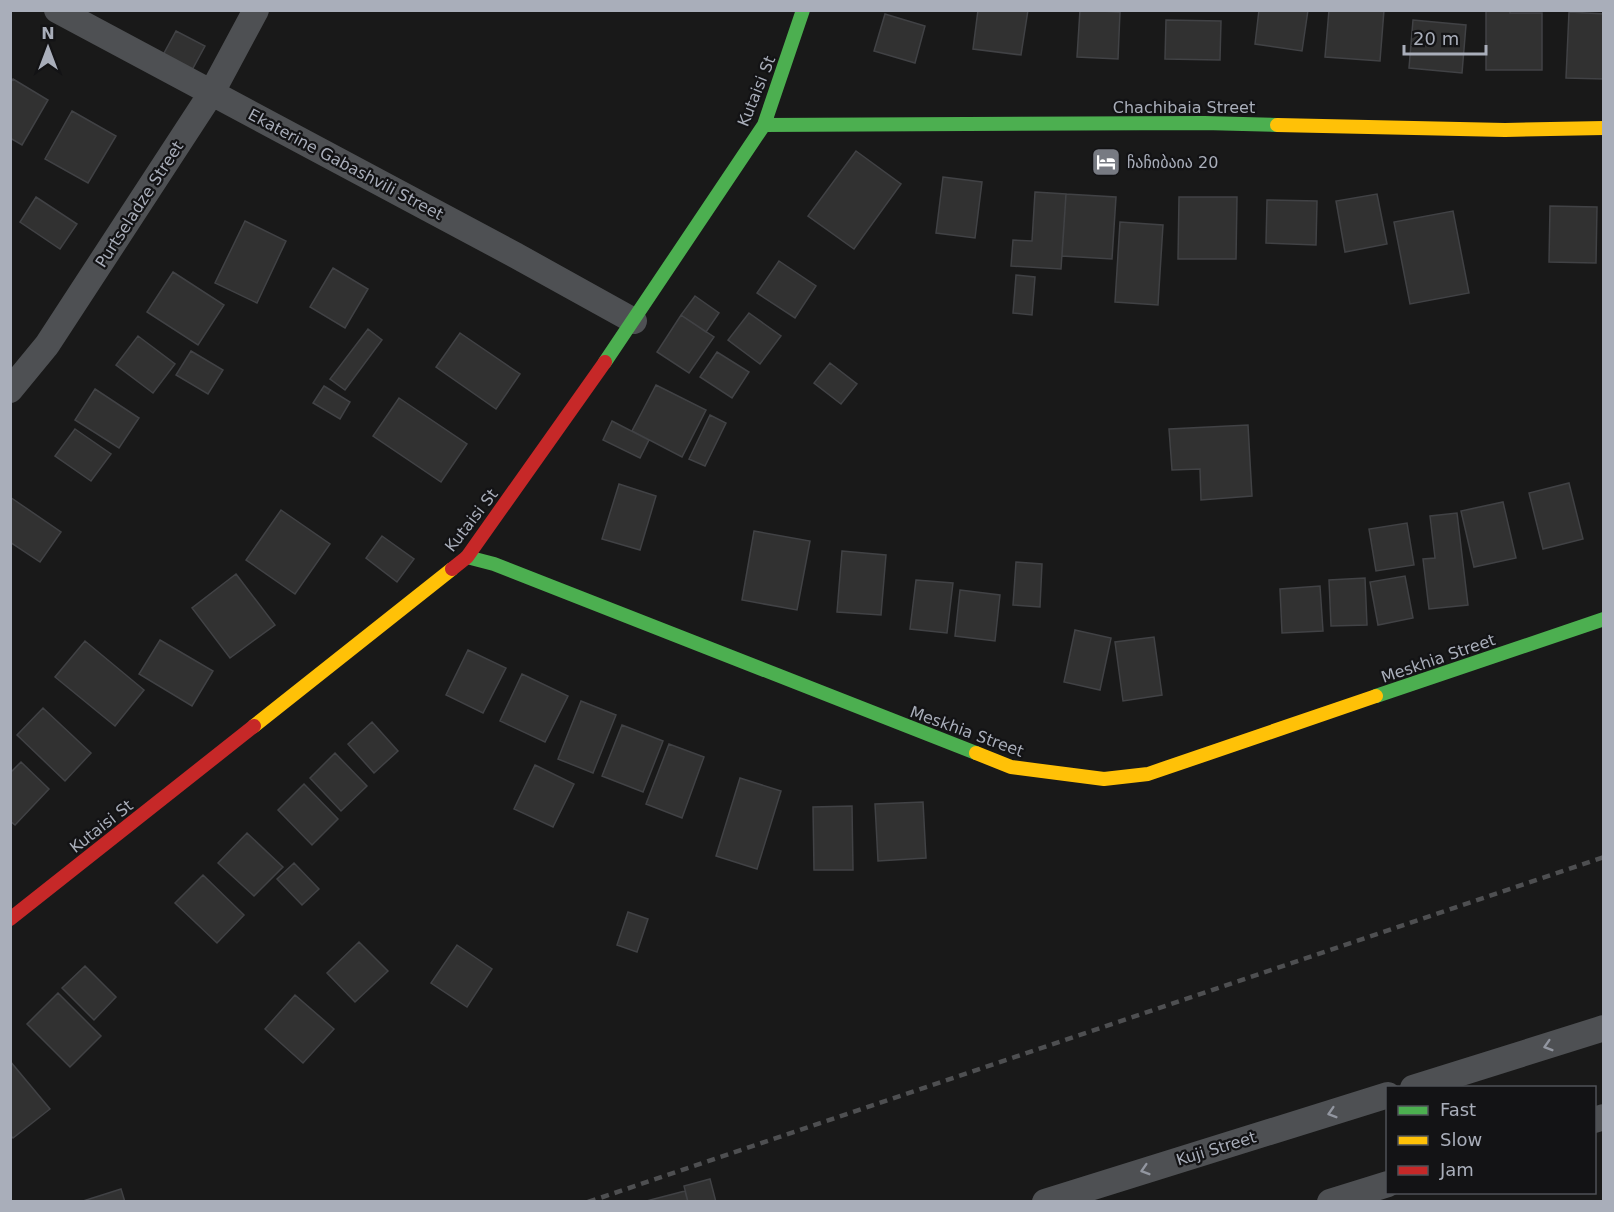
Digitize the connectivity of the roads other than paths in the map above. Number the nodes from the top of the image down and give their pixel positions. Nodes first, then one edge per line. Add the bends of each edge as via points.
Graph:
1 (57, 10) edge
2 (256, 10) edge
3 (803, 10) edge
4 (213, 92) junction
5 (764, 125) junction
6 (1604, 128) edge
7 (634, 321) junction
8 (10, 390) edge
9 (467, 557) junction
10 (1604, 619) edge
11 (10, 919) edge
12 (1604, 1028) edge
13 (1419, 1086) edge
14 (1386, 1096) edge
15 (1386, 1185) edge
16 (1045, 1202) edge
17 (1330, 1202) edge

1 - 4 street, Ekaterine Gabashvili Street
2 - 4 street, Purtseladze Street
3 - 5 street, Kutaisi St
4 - 7 street, Ekaterine Gabashvili Street
4 - 8 street, Purtseladze Street via 47,345
5 - 6 street, Chachibaia Street via 1204,123 1505,130
5 - 7 street, Kutaisi St
7 - 9 street, Kutaisi St
9 - 10 street, Meskhia Street via 495,564 1011,767 1104,779 1148,774
9 - 11 street, Kutaisi St
12 -> 13 street
14 -> 16 street, Kuji Street
15 - 17 street

